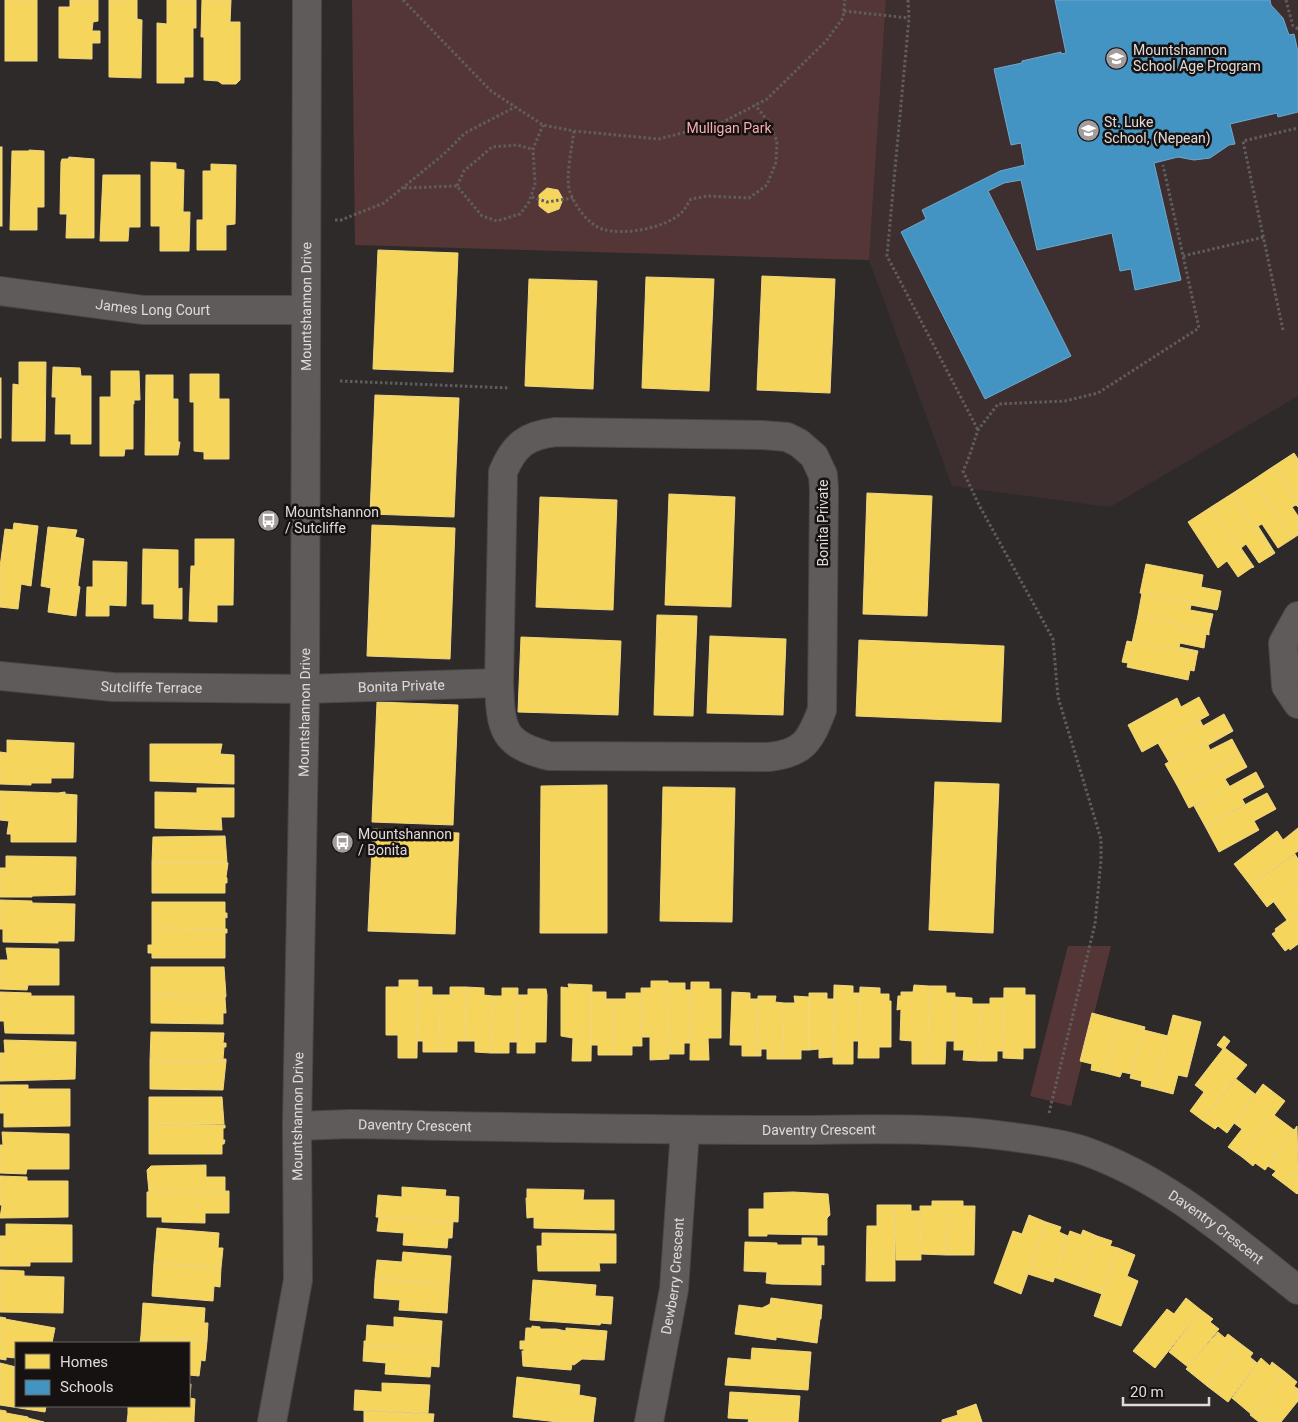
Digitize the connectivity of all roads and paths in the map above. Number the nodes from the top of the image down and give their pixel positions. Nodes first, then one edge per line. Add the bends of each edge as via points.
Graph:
1 (307, 0) edge
2 (402, 0) edge
3 (845, 0) edge
4 (908, 0) edge
5 (1286, 0) edge
6 (844, 11) junction
7 (909, 18) junction
8 (1298, 29) edge
9 (755, 105) junction
10 (515, 107) junction
11 (543, 125) junction
12 (1298, 128) edge
13 (574, 131) junction
14 (532, 149) junction
15 (1163, 164) dead end
16 (456, 186) junction
17 (403, 188) junction
18 (532, 197) junction
19 (573, 198) junction
20 (307, 223) junction
21 (1264, 237) junction
22 (1183, 256) junction
23 (0, 291) edge
24 (306, 310) junction
25 (1284, 330) dead end
26 (340, 381) dead end
27 (510, 388) dead end
28 (978, 430) junction
29 (1298, 616) edge
30 (0, 676) edge
31 (499, 683) junction
32 (305, 689) junction
33 (1298, 704) edge
34 (297, 1126) junction
35 (684, 1130) junction
36 (1042, 1140) junction
37 (1298, 1290) edge
38 (272, 1422) edge
39 (649, 1422) edge

1 - 20 street, Mountshannon Drive
2 - 10 path via 492,91
3 - 6 path
4 - 7 path
5 - 8 path via 1293,26
6 - 7 path
6 - 9 path via 843,18 826,41 767,99
7 - 28 path via 887,256
9 - 13 path via 721,123 659,139
9 - 19 path via 768,121 777,141 776,162 767,185 749,198 708,196 691,199 682,213 658,226 628,232 602,229 580,212
10 - 11 path
10 - 17 path via 465,133
11 - 13 path
11 - 14 path
12 - 21 path via 1243,141
13 - 19 path via 569,190
14 - 16 path via 517,145 492,147 464,172
14 - 18 path via 535,184
15 - 22 path
16 - 17 path
16 - 18 path via 482,216 497,221 520,214
17 - 20 path via 384,203 342,220
18 - 19 path via 547,202
20 - 24 street, Mountshannon Drive
21 - 22 path
21 - 25 path
22 - 28 path via 1200,328 1098,393 1065,401 998,404
23 - 24 street, James Long Court via 143,310
24 - 32 street, Mountshannon Drive
26 - 27 path
28 - 36 path via 963,471 1053,639 1058,697 1101,839 1094,924
29 - 33 street via 1283,643 1286,686
30 - 32 street, Sutcliffe Terrace via 113,687
31 - 31 street, Bonita Private via 503,728 516,743 530,752 549,756 769,757 787,755 805,744 822,710 824,490 823,475 814,456 787,437 762,435 556,432 523,442 503,472
31 - 32 street, Bonita Private
32 - 34 street, Mountshannon Drive
34 - 35 street, Daventry Crescent via 351,1124
34 - 38 street, Mountshannon Drive via 298,1280
35 - 36 street, Daventry Crescent via 942,1131
35 - 39 street, Dewberry Crescent via 674,1289
36 - 37 street, Daventry Crescent via 1080,1150 1148,1179 1219,1228

